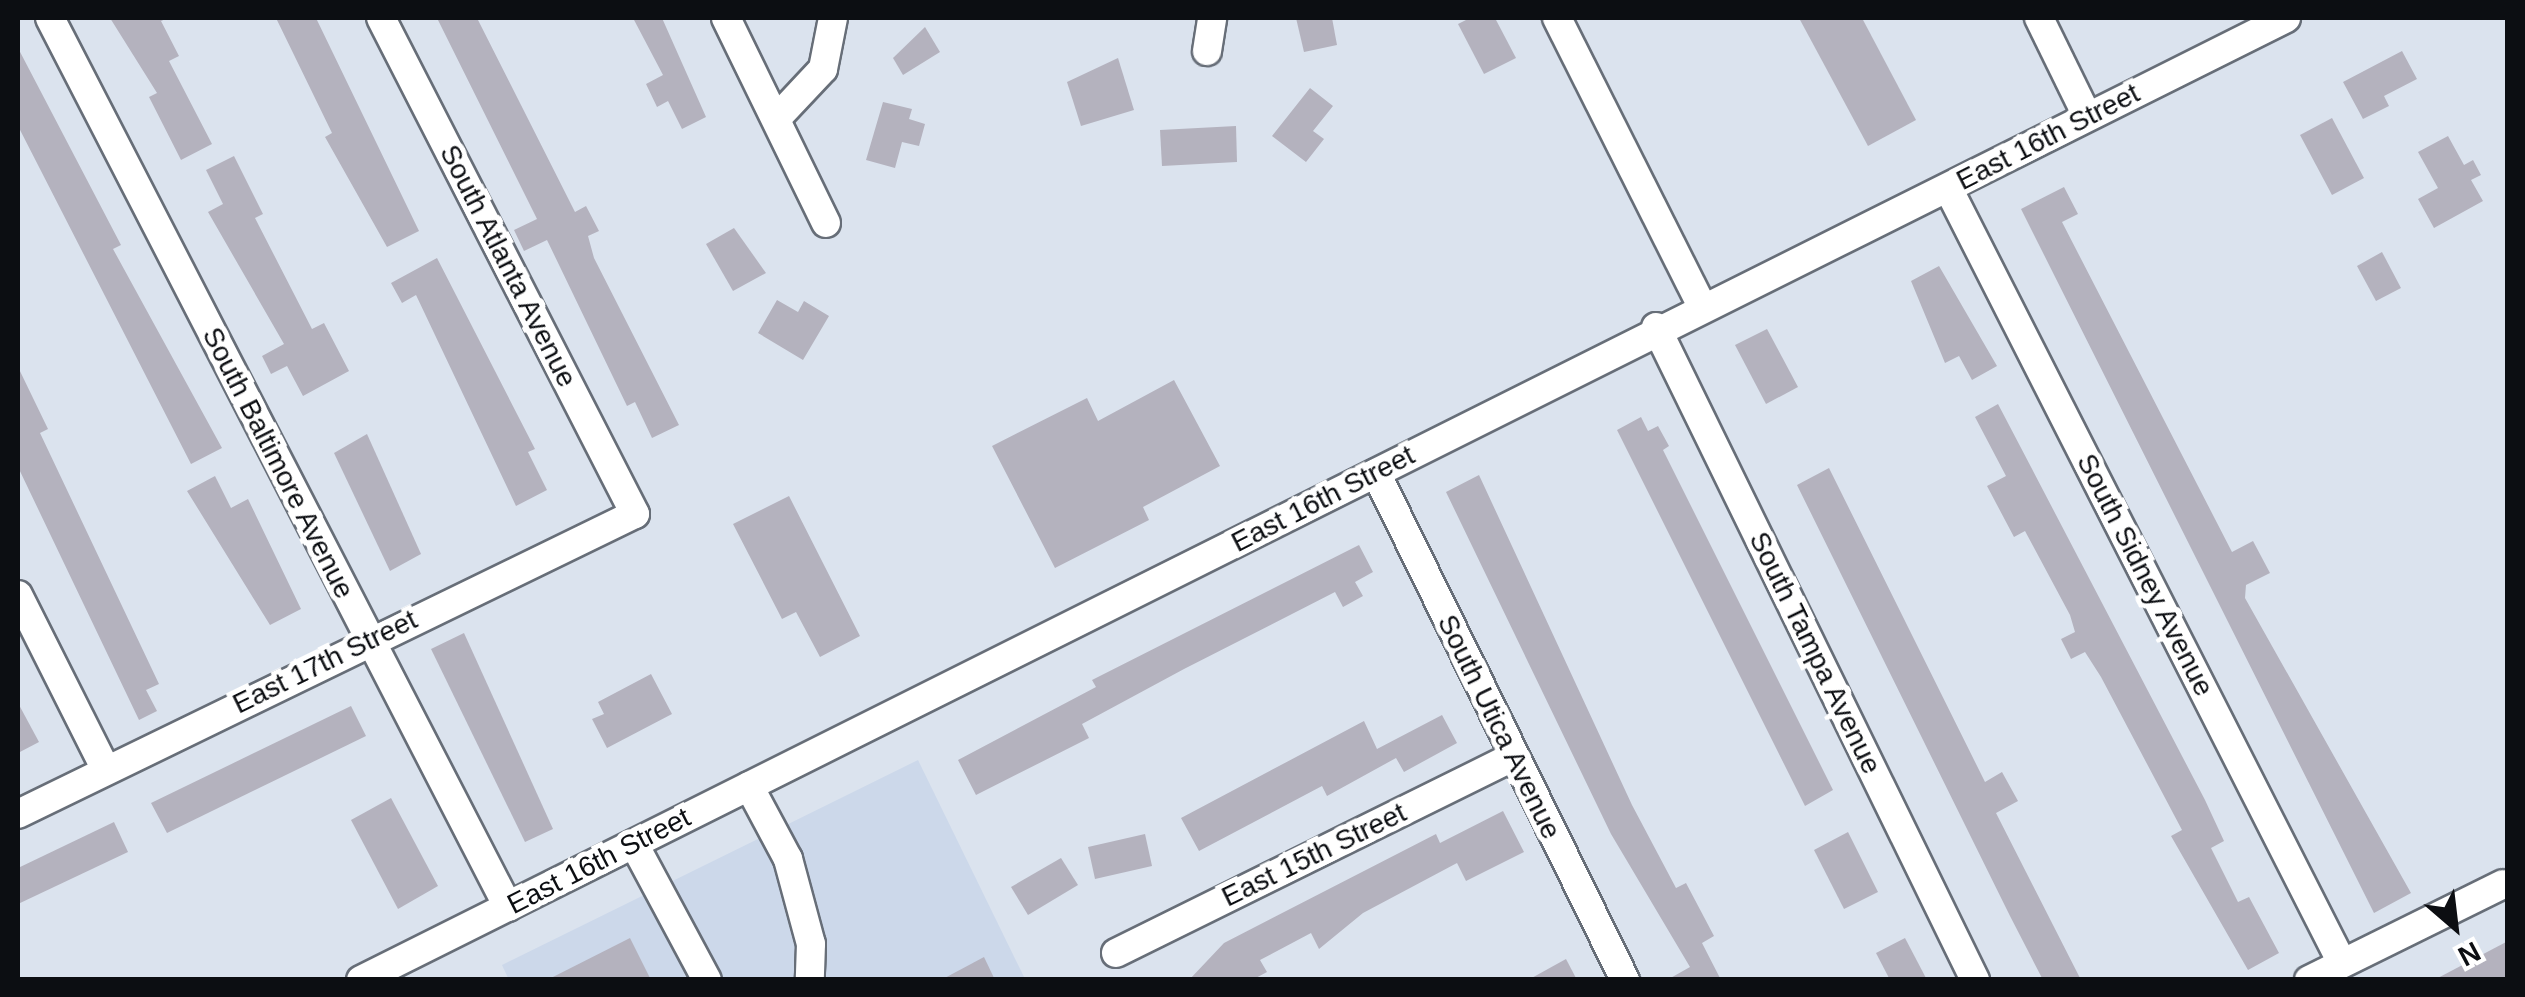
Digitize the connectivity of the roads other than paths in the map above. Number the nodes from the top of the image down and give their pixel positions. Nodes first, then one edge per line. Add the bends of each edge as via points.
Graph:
1 (50, 18) edge
2 (381, 18) edge
3 (726, 18) edge
4 (833, 18) edge
5 (1212, 18) edge
6 (1557, 18) edge
7 (2039, 18) edge
8 (2286, 18) edge
9 (1208, 51) dead end
10 (2087, 116) junction
11 (778, 118) junction
12 (1948, 188) junction
13 (826, 222) dead end
14 (1701, 304) junction
15 (1656, 326) junction
16 (1376, 473) junction
17 (636, 514) joint
18 (18, 594) edge
19 (369, 640) junction
20 (1512, 756) junction
21 (106, 768) junction
22 (749, 786) junction
23 (18, 814) edge
24 (634, 844) junction
25 (2503, 884) dead end
26 (508, 907) junction
27 (1116, 953) dead end
28 (2342, 963) junction
29 (368, 978) edge
30 (707, 980) edge
31 (810, 980) edge
32 (1625, 980) edge
33 (1975, 980) edge
34 (2309, 980) edge

1 - 19 street, South Baltimore Avenue
2 - 17 street, South Atlanta Avenue
3 - 11 street
4 - 11 street via 823,69
5 - 9 street
6 - 14 street
7 - 10 street
8 - 10 street, East 16th Street
10 - 12 street, East 16th Street
11 - 13 street
12 - 14 street, East 16th Street
12 - 28 street, South Sidney Avenue
14 - 15 street, East 16th Street
15 - 16 street, East 16th Street
15 - 33 street, South Tampa Avenue
16 - 20 street, South Utica Avenue
16 - 22 street, East 16th Street
17 - 19 street, East 17th Street
18 - 21 street
19 - 21 street, East 17th Street
19 - 26 street, South Baltimore Avenue
20 - 27 street, East 15th Street
20 - 32 street, South Utica Avenue
21 - 23 street, East 17th Street
22 - 24 street, East 16th Street
22 - 31 street via 788,859 811,944
24 - 26 street, East 16th Street
24 - 30 street
25 - 28 street
26 - 29 street, East 16th Street
28 - 34 street

